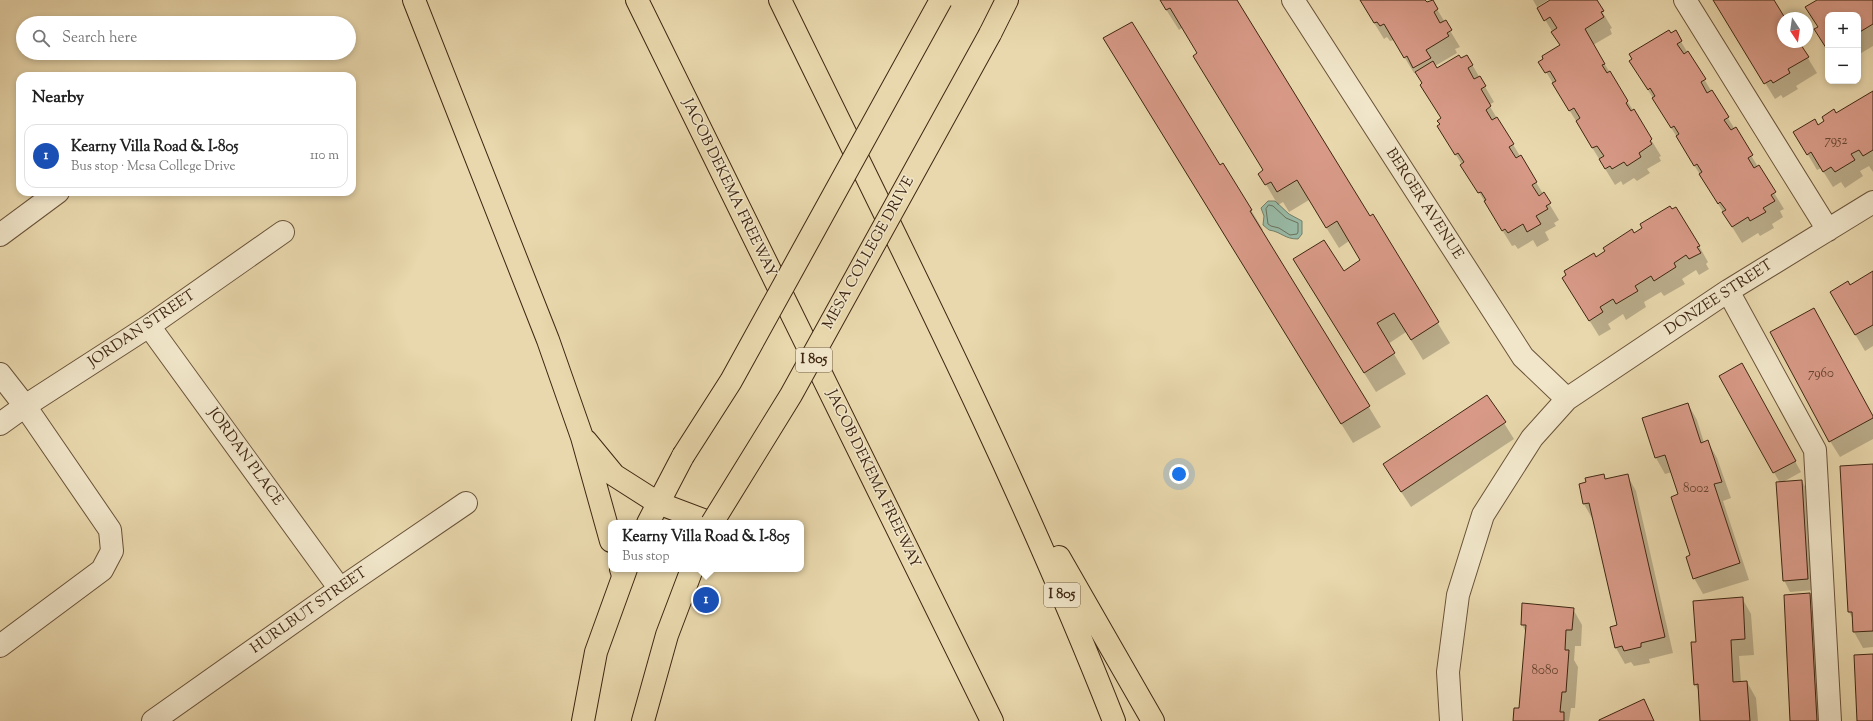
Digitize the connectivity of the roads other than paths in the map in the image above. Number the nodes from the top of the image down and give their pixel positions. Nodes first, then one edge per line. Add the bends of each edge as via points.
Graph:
1 (414, 0) edge
2 (637, 0) edge
3 (780, 0) edge
4 (941, 0) edge
5 (1007, 0) edge
6 (1293, 0) edge
7 (1685, 0) edge
8 (53, 196) edge
9 (1873, 202) edge
10 (1828, 230) junction
11 (283, 232) dead end
12 (0, 235) edge
13 (1728, 291) junction
14 (149, 326) junction
15 (0, 374) edge
16 (1566, 398) junction
17 (25, 406) junction
18 (0, 424) edge
19 (582, 438) junction
20 (1008, 470) junction
21 (466, 503) dead end
22 (658, 503) junction
23 (650, 520) edge
24 (704, 520) edge
25 (714, 520) edge
26 (608, 530) edge
27 (623, 572) edge
28 (691, 572) edge
29 (340, 589) junction
30 (0, 646) edge
31 (153, 721) edge
32 (583, 721) edge
33 (644, 721) edge
34 (992, 721) edge
35 (1114, 721) edge
36 (1153, 721) edge
37 (1451, 721) edge
38 (1830, 721) edge

1 - 19 main road via 548,340
2 - 34 main road, JACOB DEKEMA FREEWAY / I 805
3 - 20 main road, I 805
4 - 22 main road, bridge via 731,381 683,456
5 - 25 main road, MESA COLLEGE DRIVE, bridge via 792,394
6 - 16 street, BERGER AVENUE via 1523,357
7 - 10 street
8 - 12 street
9 - 10 street, DONZEE STREET
10 - 13 street, DONZEE STREET
11 - 14 street, JORDAN STREET
13 - 16 street, DONZEE STREET
13 - 38 street via 1815,450
14 - 17 street, JORDAN STREET
14 - 29 street, JORDAN PLACE
15 - 17 street
16 - 37 street, DONZEE STREET via 1532,438 1483,515 1458,595 1448,672
17 - 18 street, JORDAN STREET
17 - 30 street via 110,530 112,551 102,570
19 - 22 main road via 614,475
19 - 26 main road
20 - 35 main road, I 805
20 - 36 main road
21 - 29 street, HURLBUT STREET
22 - 23 main road
22 - 24 main road
27 - 32 main road via 610,617 596,652
28 - 33 main road via 667,635
29 - 31 street, HURLBUT STREET

